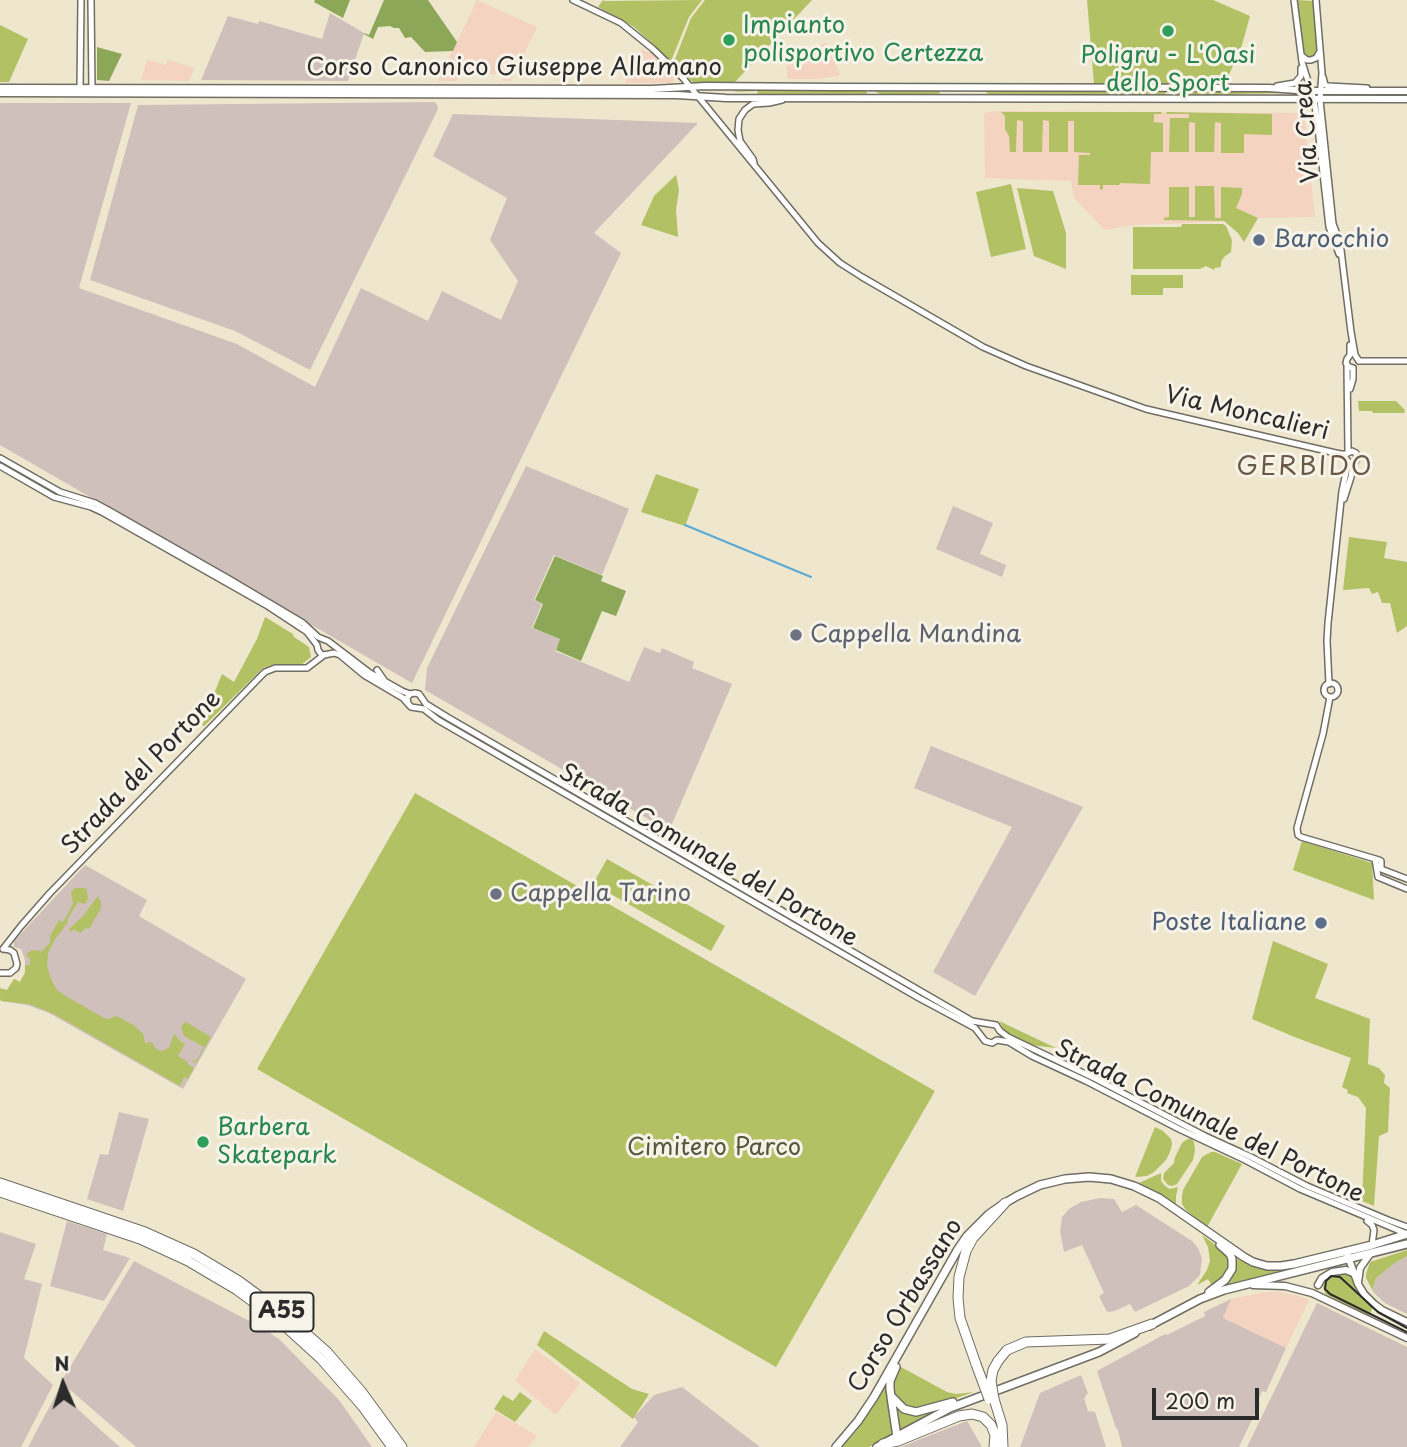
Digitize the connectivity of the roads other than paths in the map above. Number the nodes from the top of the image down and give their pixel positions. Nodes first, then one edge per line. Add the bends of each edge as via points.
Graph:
1 (80, 0) edge
2 (92, 0) edge
3 (573, 0) edge
4 (1294, 0) edge
5 (1316, 0) edge
6 (1320, 51) junction
7 (1301, 54) junction
8 (1303, 65) junction
9 (674, 69) junction
10 (1322, 73) junction
11 (671, 86) dead end
12 (80, 88) junction
13 (689, 88) junction
14 (1172, 88) junction
15 (1269, 88) junction
16 (0, 91) edge
17 (92, 91) junction
18 (1308, 91) junction
19 (1320, 91) junction
20 (1391, 91) junction
21 (1407, 91) edge
22 (696, 97) junction
23 (789, 99) junction
24 (1172, 99) junction
25 (1317, 100) junction
26 (1407, 100) edge
27 (754, 166) junction
28 (1352, 355) junction
29 (1359, 361) junction
30 (1407, 361) edge
31 (1350, 366) junction
32 (1347, 456) junction
33 (0, 458) edge
34 (0, 466) edge
35 (324, 640) junction
36 (331, 644) junction
37 (317, 648) junction
38 (326, 654) junction
39 (315, 663) junction
40 (377, 670) dead end
41 (386, 682) junction
42 (1330, 684) junction
43 (410, 694) junction
44 (1330, 697) junction
45 (422, 700) junction
46 (408, 703) junction
47 (417, 707) junction
48 (1375, 859) junction
49 (1407, 879) edge
50 (1407, 889) edge
51 (12, 939) junction
52 (2, 949) edge
53 (12, 951) junction
54 (0, 973) edge
55 (985, 1024) junction
56 (1000, 1031) junction
57 (981, 1035) junction
58 (997, 1040) junction
59 (0, 1183) edge
60 (0, 1192) edge
61 (1005, 1202) junction
62 (1171, 1207) junction
63 (1359, 1215) junction
64 (1404, 1226) edge
65 (1407, 1234) edge
66 (1407, 1244) edge
67 (1391, 1248) junction
68 (1371, 1249) junction
69 (1347, 1255) junction
70 (1323, 1257) junction
71 (1315, 1268) junction
72 (1354, 1275) junction
73 (1358, 1284) junction
74 (1318, 1285) junction
75 (1240, 1286) junction
76 (1317, 1294) junction
77 (1200, 1299) junction
78 (1407, 1322) edge
79 (1152, 1324) junction
80 (1407, 1338) edge
81 (894, 1367) junction
82 (891, 1396) junction
83 (976, 1397) junction
84 (992, 1400) junction
85 (897, 1438) junction
86 (880, 1446) edge
87 (391, 1447) edge
88 (402, 1447) edge
89 (836, 1447) edge
90 (998, 1447) edge

1 - 12 street
2 - 17 street
3 - 9 street via 632,30
4 - 7 street, Via Crea
5 - 6 street, Via Crea
6 - 7 street via 1311,60
6 - 10 street, Via Crea
7 - 8 street, Via Crea
8 - 15 street via 1295,83
8 - 18 street, Via Crea via 1303,87
9 - 11 street via 676,81
9 - 13 street
10 - 19 street, Via Crea
10 - 20 street via 1328,86
12 - 16 main road, Corso Canonico Giuseppe Allamano
12 - 17 main road, Corso Canonico Giuseppe Allamano
13 - 14 main road, Corso Canonico Giuseppe Allamano
13 - 17 main road, Corso Canonico Giuseppe Allamano
13 - 22 street
14 - 15 main road, Corso Canonico Giuseppe Allamano
14 - 24 main road
15 - 18 main road, Corso Canonico Giuseppe Allamano
16 - 17 main road, Corso Canonico Giuseppe Allamano
17 - 22 main road, Corso Canonico Giuseppe Allamano
18 - 19 main road, Corso Canonico Giuseppe Allamano
18 - 25 street, Via Crea
19 - 20 main road, Corso Canonico Giuseppe Allamano
19 - 25 street, Via Crea
20 - 21 main road, Corso Canonico Giuseppe Allamano
22 - 23 main road, Corso Canonico Giuseppe Allamano
22 - 27 street
23 - 24 main road, Corso Canonico Giuseppe Allamano
23 - 27 street via 753,104 741,115 739,135
24 - 25 main road, Corso Canonico Giuseppe Allamano
25 - 26 main road, Corso Canonico Giuseppe Allamano
25 - 28 street, Via Crea via 1329,227 1342,260
27 - 32 street, Via Moncalieri via 833,257 1004,357 1146,409
28 - 29 street
28 - 31 street via 1347,359
29 - 30 street
29 - 31 street
31 - 32 street
32 - 42 street via 1328,623
33 - 35 street, Strada Comunale del Portone via 60,492 108,510 275,606
34 - 37 street, Strada Comunale del Portone via 54,497 114,519 272,609 307,632
35 - 36 street, Strada Comunale del Portone
35 - 37 street
36 - 38 street via 332,650
36 - 41 street, Strada Comunale del Portone
37 - 38 street, Strada Comunale del Portone
37 - 39 street
38 - 39 street
38 - 46 street, Strada Comunale del Portone via 340,654
39 - 51 street, Strada del Portone via 275,668 258,678 50,893
40 - 41 street
41 - 43 street, Strada Comunale del Portone
42 - 44 street via 1324,690
42 - 44 street via 1337,691
43 - 45 street, Strada Comunale del Portone via 419,694
43 - 46 street
44 - 48 street via 1297,833
45 - 47 street
45 - 55 street, Strada Comunale del Portone via 915,989
46 - 47 street, Strada Comunale del Portone
47 - 57 street, Strada Comunale del Portone
48 - 49 street via 1381,861 1381,869
48 - 50 street via 1378,877
51 - 52 street, Strada del Portone
51 - 53 street
52 - 53 street
53 - 54 street via 16,968
55 - 56 street via 996,1024
55 - 57 street
56 - 58 street
56 - 64 street, Strada Comunale del Portone via 1296,1181
57 - 58 street via 988,1042
58 - 63 street, Strada Comunale del Portone
59 - 88 highway, A55 via 145,1232 239,1281 327,1352
60 - 87 highway, A55 via 154,1245 237,1290 321,1359
61 - 62 main road, Corso Orbassano via 1065,1179 1100,1178 1134,1185
61 - 81 main road, Corso Orbassano via 958,1249
61 - 84 highway, bridge via 969,1245 959,1278 960,1318
62 - 70 main road, Corso Orbassano via 1260,1265 1280,1266
62 - 77 main road via 1232,1259 1225,1280
63 - 65 street, Strada Comunale del Portone
63 - 68 street via 1373,1228
64 - 65 street
65 - 67 street
65 - 68 main road, Corso Orbassano
66 - 67 main road, Corso Orbassano
67 - 68 main road, Corso Orbassano
68 - 69 main road, Corso Orbassano
68 - 73 main road via 1360,1268
69 - 70 main road, Corso Orbassano
69 - 71 main road, Corso Orbassano
69 - 72 main road
70 - 71 main road
71 - 74 main road
71 - 75 main road, Corso Orbassano
72 - 73 main road
72 - 74 main road via 1346,1270 1332,1272
73 - 78 main road via 1374,1304
74 - 76 main road
75 - 76 main road via 1267,1284
75 - 77 main road, Corso Orbassano
76 - 80 main road
77 - 79 main road, Corso Orbassano
79 - 83 main road, Corso Orbassano via 1099,1352
79 - 84 highway, bridge via 1115,1338 1026,1342 1007,1350 993,1370
81 - 82 main road
81 - 89 main road, Corso Orbassano
82 - 83 main road via 904,1409 916,1412
82 - 85 main road
83 - 85 main road
84 - 90 highway via 1002,1425
85 - 86 highway
85 - 90 highway via 972,1414 991,1425

